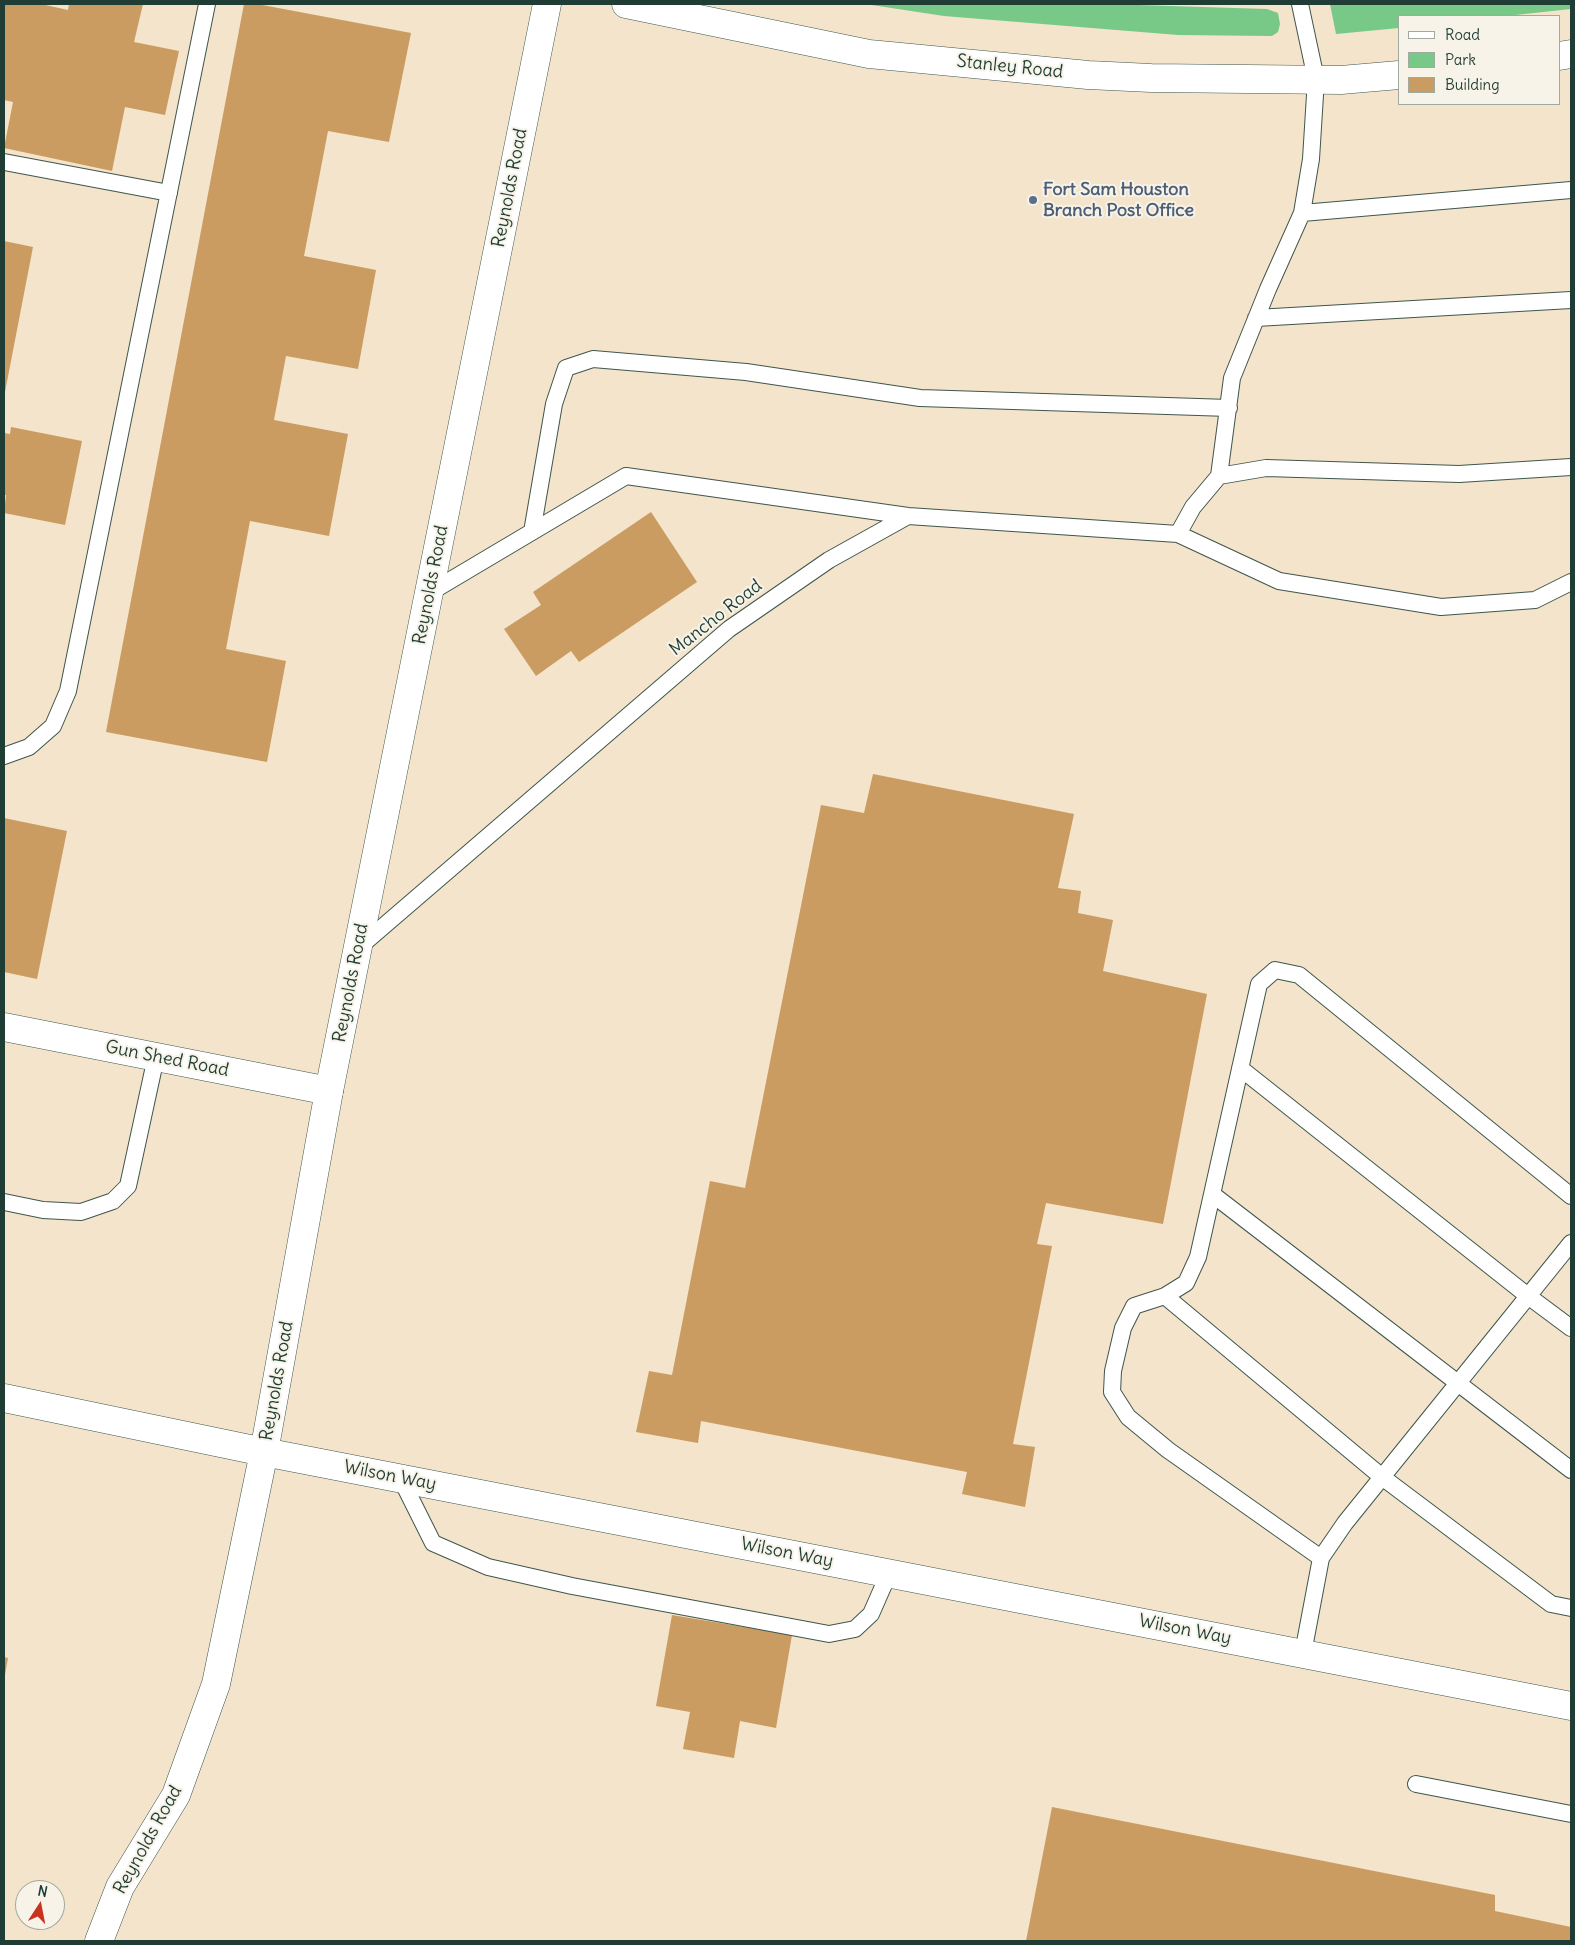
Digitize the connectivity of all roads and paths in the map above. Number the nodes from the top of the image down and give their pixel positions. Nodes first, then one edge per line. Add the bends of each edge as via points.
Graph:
1 (207, 4) edge
2 (547, 4) edge
3 (626, 4) edge
4 (1300, 4) edge
5 (1398, 75) edge
6 (1316, 79) junction
7 (4, 162) edge
8 (1571, 190) edge
9 (169, 193) junction
10 (1302, 214) junction
11 (1571, 300) edge
12 (1256, 318) junction
13 (1229, 408) junction
14 (1571, 467) edge
15 (1219, 476) junction
16 (908, 516) junction
17 (532, 532) junction
18 (1178, 534) junction
19 (1571, 582) edge
20 (429, 593) junction
21 (4, 756) edge
22 (358, 949) junction
23 (4, 1027) edge
24 (156, 1057) junction
25 (1240, 1068) junction
26 (329, 1091) junction
27 (1212, 1194) junction
28 (1571, 1196) edge
29 (4, 1202) edge
30 (1571, 1243) edge
31 (1165, 1296) junction
32 (1528, 1296) junction
33 (1571, 1328) edge
34 (1459, 1383) junction
35 (4, 1398) edge
36 (264, 1452) junction
37 (1571, 1470) edge
38 (1382, 1478) junction
39 (401, 1479) junction
40 (1321, 1558) junction
41 (889, 1573) junction
42 (1571, 1608) edge
43 (1303, 1654) junction
44 (1571, 1706) edge
45 (1416, 1784) dead end
46 (1571, 1814) edge
47 (98, 1941) edge

1 - 9 lane
2 - 20 street, Reynolds Road
3 - 6 street, Stanley Road via 869,54 1124,77
4 - 6 lane
5 - 6 street, Stanley Road
6 - 10 lane via 1311,159
7 - 9 lane
8 - 10 lane
9 - 21 lane via 68,690 53,726 29,747
10 - 12 lane
11 - 12 lane
12 - 13 lane via 1232,378
13 - 15 lane
13 - 17 lane via 920,398 746,372 593,359 566,368 554,404
14 - 15 lane via 1459,474 1266,468
15 - 18 lane via 1193,507
16 - 17 lane via 626,476
16 - 18 lane
16 - 22 lane, Mancho Road via 829,560 729,629
17 - 20 lane
18 - 19 lane via 1279,581 1441,606 1535,600
20 - 22 street, Reynolds Road
22 - 26 street, Reynolds Road
23 - 24 street, Gun Shed Road
24 - 26 street, Gun Shed Road
24 - 29 lane via 128,1186 112,1201 81,1212 43,1210
25 - 27 lane
25 - 28 lane via 1259,984 1274,970 1299,975
25 - 32 lane
26 - 36 street, Reynolds Road
27 - 31 lane via 1198,1257 1186,1283
27 - 34 lane
30 - 32 lane
31 - 38 lane
31 - 40 lane via 1134,1306 1123,1328 1113,1371 1112,1392 1128,1417 1168,1450
32 - 33 lane
32 - 34 lane
34 - 37 lane
34 - 38 lane
35 - 36 street, Wilson Way
36 - 39 street, Wilson Way
36 - 47 street, Reynolds Road via 216,1684 176,1795 120,1887
38 - 40 lane
38 - 42 lane via 1551,1604
39 - 41 street, Wilson Way
39 - 41 lane via 434,1543 488,1567 572,1586 829,1634 855,1629 871,1614
40 - 43 lane
41 - 43 street, Wilson Way
43 - 44 street, Wilson Way
45 - 46 lane

